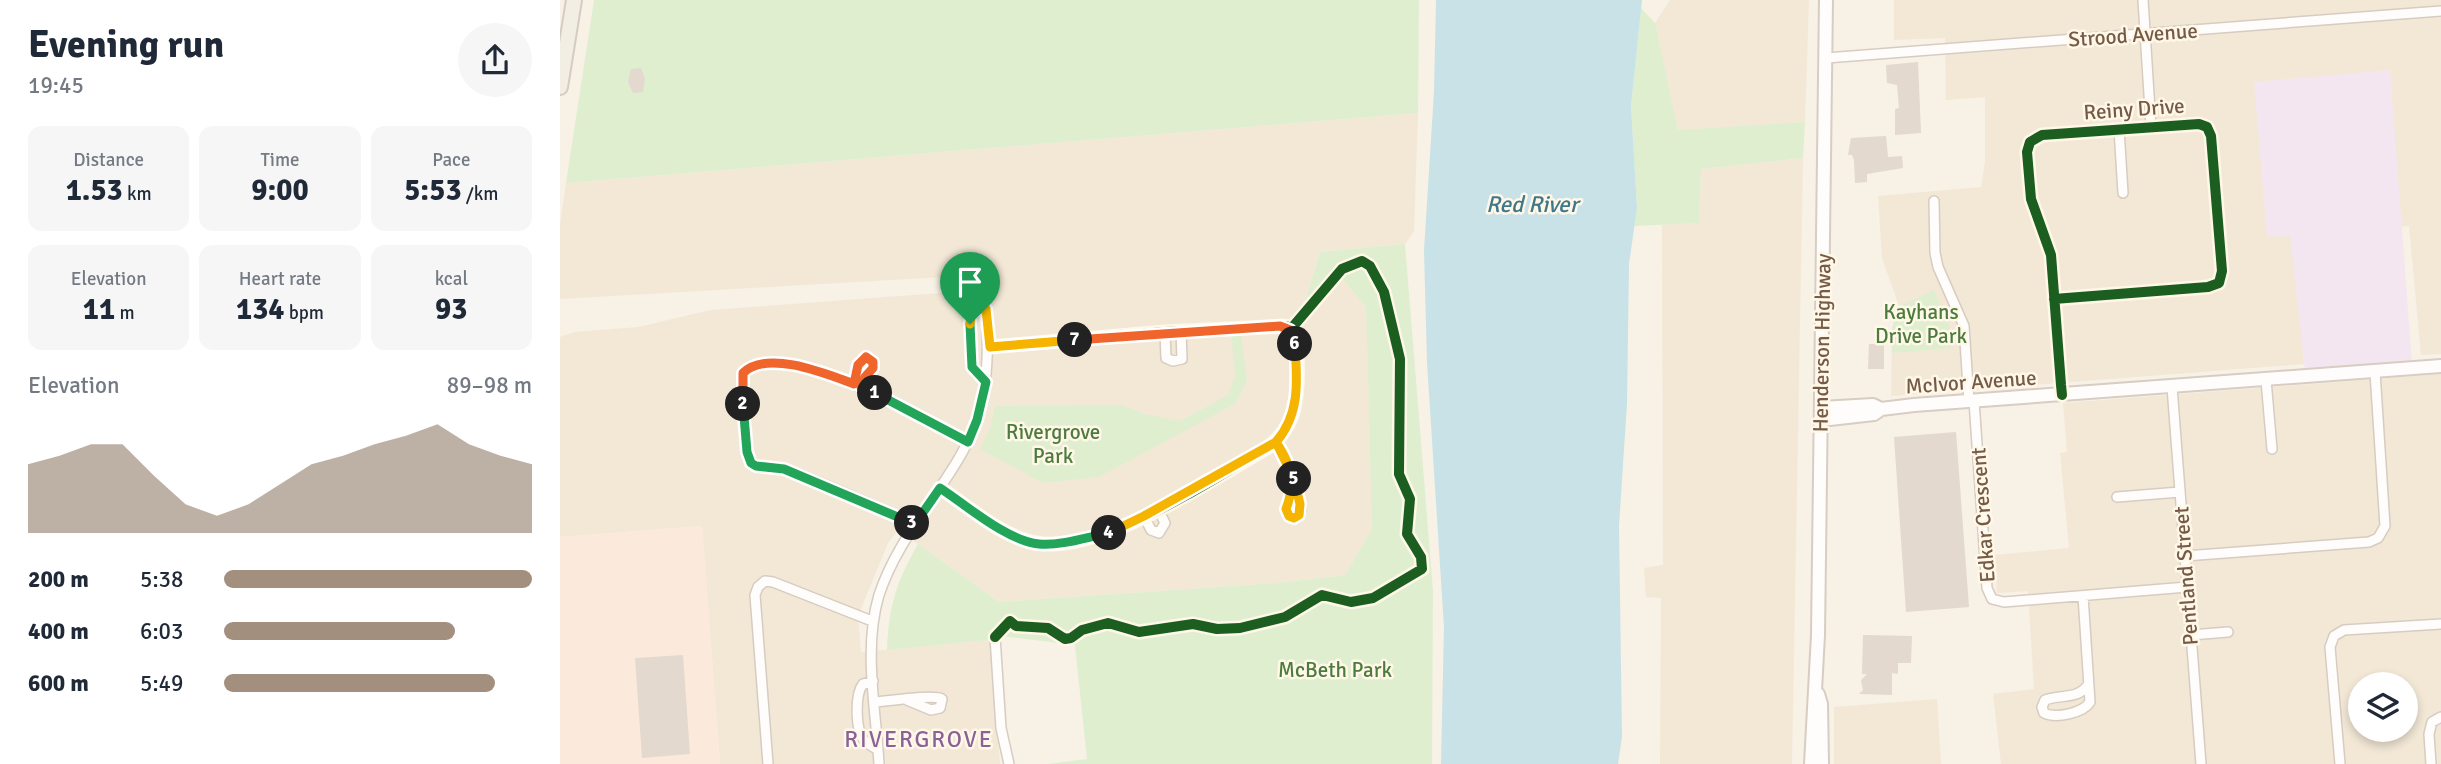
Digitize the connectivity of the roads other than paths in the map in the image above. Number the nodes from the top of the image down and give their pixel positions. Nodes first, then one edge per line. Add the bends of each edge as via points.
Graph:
1 (574, 0) edge
2 (1826, 0) edge
3 (2143, 0) edge
4 (2441, 11) edge
5 (565, 21) edge
6 (2144, 34) junction
7 (1826, 58) junction
8 (560, 87) edge
9 (2151, 126) junction
10 (2119, 129) junction
11 (2123, 193) dead end
12 (1934, 201) dead end
13 (2054, 299) junction
14 (1181, 331) junction
15 (1166, 332) junction
16 (990, 347) junction
17 (2441, 366) edge
18 (2375, 372) junction
19 (2266, 380) junction
20 (986, 382) junction
21 (2172, 387) junction
22 (2062, 395) junction
23 (1972, 401) junction
24 (1821, 414) junction
25 (968, 442) junction
26 (1276, 442) junction
27 (2272, 449) dead end
28 (1293, 475) dead end
29 (940, 488) junction
30 (2180, 492) junction
31 (2117, 497) dead end
32 (1158, 509) junction
33 (1144, 516) junction
34 (915, 524) junction
35 (2185, 556) junction
36 (2187, 587) junction
37 (2084, 596) junction
38 (872, 621) junction
39 (2441, 624) edge
40 (2228, 632) dead end
41 (2191, 635) junction
42 (995, 637) dead end
43 (873, 681) junction
44 (2088, 685) junction
45 (1816, 687) junction
46 (907, 700) dead end
47 (875, 702) junction
48 (2441, 717) edge
49 (878, 750) junction
50 (768, 764) edge
51 (879, 764) edge
52 (1009, 764) edge
53 (1811, 764) edge
54 (1822, 764) edge
55 (2201, 764) edge
56 (2340, 764) edge
57 (2431, 764) edge

1 - 5 main road
2 - 7 main road, Henderson Highway
3 - 6 street
4 - 6 street, Strood Avenue
5 - 8 main road
6 - 7 street, Strood Avenue
6 - 9 street
7 - 24 main road, Henderson Highway
9 - 10 street, Reiny Drive
9 - 13 street, Reiny Drive via 2199,124 2207,127 2211,136 2222,271 2218,283
10 - 11 street
10 - 13 street, Reiny Drive via 2042,135 2030,142 2031,199 2051,255
12 - 23 street via 1934,253 1964,326
13 - 22 street, Reiny Drive
14 - 15 street
14 - 15 street via 1182,359 1173,361 1166,358
14 - 26 street via 1280,326 1290,330 1295,339 1296,401
15 - 16 street
16 - 20 street
16 - 20 street via 986,309 977,309 970,324 972,367
17 - 18 main road, McIvor Avenue
18 - 19 main road, McIvor Avenue
18 - 35 street via 2385,526 2378,538
19 - 21 main road, McIvor Avenue
19 - 27 street
20 - 25 street
21 - 22 main road, McIvor Avenue
21 - 30 street, Pentland Street
22 - 23 main road, McIvor Avenue
23 - 24 main road, McIvor Avenue via 1881,409 1872,405
23 - 37 street, Edkar Crescent via 1989,594 2004,602
24 - 45 main road, Henderson Highway
25 - 29 street
25 - 34 street via 885,397 800,366 749,367 743,373 748,459 756,466 784,469
26 - 28 street
26 - 32 street
29 - 33 street via 1005,531 1039,544 1111,533
29 - 34 street
30 - 31 street
30 - 35 street, Pentland Street
32 - 33 street
32 - 33 street via 1165,523 1159,533 1151,530
34 - 38 street via 889,568
35 - 36 street, Pentland Street
36 - 37 street, Edkar Crescent
36 - 41 street, Pentland Street
37 - 44 street
38 - 43 street
38 - 50 street via 773,582 758,587
39 - 56 street via 2344,630 2334,636 2330,646
40 - 41 street
41 - 55 street, Pentland Street
42 - 52 street via 1001,728
43 - 47 street
43 - 49 street via 858,692 860,730 866,742
44 - 44 street via 2092,695 2082,710 2044,713 2045,700 2075,696
45 - 53 main road, Henderson Highway
45 - 54 main road, Henderson Highway via 1821,704
46 - 47 street
47 - 49 street
48 - 57 street via 2430,728
49 - 51 street

